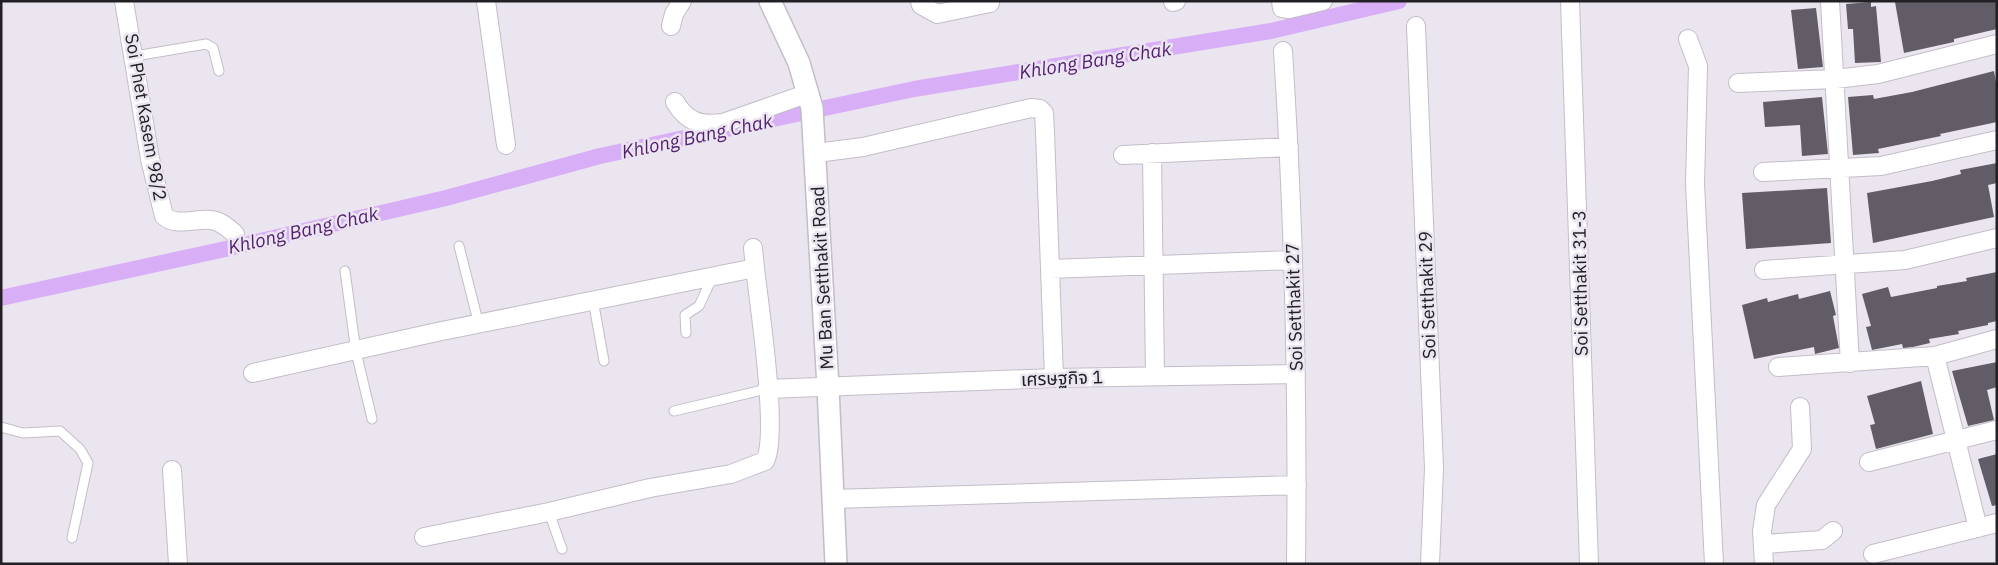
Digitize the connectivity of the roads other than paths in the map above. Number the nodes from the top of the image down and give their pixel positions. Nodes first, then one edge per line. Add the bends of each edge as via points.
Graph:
1 (124, 1) edge
2 (486, 1) edge
3 (682, 1) edge
4 (770, 1) edge
5 (920, 1) edge
6 (1281, 1) edge
7 (1323, 1) edge
8 (1570, 1) edge
9 (1830, 1) edge
10 (990, 4) dead end
11 (671, 26) dead end
12 (1416, 26) dead end
13 (1688, 39) dead end
14 (1997, 44) edge
15 (1283, 51) dead end
16 (135, 56) junction
17 (219, 71) dead end
18 (1836, 79) junction
19 (1738, 83) dead end
20 (810, 101) junction
21 (674, 102) dead end
22 (1997, 140) edge
23 (506, 145) dead end
24 (815, 145) junction
25 (1290, 147) junction
26 (1152, 153) junction
27 (1123, 155) dead end
28 (1841, 167) junction
29 (1763, 172) dead end
30 (236, 234) dead end
31 (1997, 238) edge
32 (459, 246) dead end
33 (753, 248) dead end
34 (1293, 260) junction
35 (1154, 265) junction
36 (1846, 265) junction
37 (755, 268) junction
38 (1050, 270) junction
39 (1764, 270) dead end
40 (345, 271) dead end
41 (712, 278) junction
42 (593, 300) junction
43 (479, 325) junction
44 (686, 333) dead end
45 (1997, 339) edge
46 (356, 352) junction
47 (1935, 356) junction
48 (604, 361) dead end
49 (1850, 363) junction
50 (1778, 367) dead end
51 (253, 373) dead end
52 (1296, 374) junction
53 (1155, 375) junction
54 (1054, 378) junction
55 (828, 387) junction
56 (767, 389) junction
57 (1800, 407) dead end
58 (674, 411) dead end
59 (372, 419) dead end
60 (1, 427) edge
61 (1997, 430) edge
62 (1956, 440) junction
63 (1869, 462) dead end
64 (172, 470) dead end
65 (1297, 485) junction
66 (832, 499) junction
67 (549, 512) junction
68 (1997, 523) edge
69 (1978, 528) junction
70 (1833, 531) dead end
71 (424, 537) dead end
72 (72, 538) dead end
73 (1764, 544) junction
74 (562, 549) dead end
75 (1873, 554) dead end
76 (178, 564) edge
77 (836, 564) edge
78 (1296, 564) edge
79 (1430, 564) edge
80 (1589, 564) edge
81 (1714, 564) edge
82 (1764, 564) edge

1 - 16 street, Soi Phet Kasem 98/2
2 - 23 street
3 - 11 street
4 - 20 street, Mu Ban Setthakit Road via 799,63
5 - 10 street via 921,5 937,14
6 - 7 street via 1282,8 1289,9
8 - 80 street, Soi Setthakit 31-3
9 - 18 street
12 - 79 street, Soi Setthakit 29 via 1434,468
13 - 81 street via 1698,66 1695,184
14 - 18 street via 1878,74
15 - 25 street, Soi Setthakit 27
16 - 17 lane via 206,44 213,48
16 - 30 street, Soi Phet Kasem 98/2 via 150,159 164,216 174,222 212,220
18 - 19 street
18 - 28 street
20 - 21 street via 706,125 687,118
20 - 24 street, Mu Ban Setthakit Road
22 - 28 street via 1881,166
24 - 38 street via 863,147 1031,108 1040,109 1044,113
24 - 55 street, Mu Ban Setthakit Road
25 - 26 street
25 - 34 street, Soi Setthakit 27
26 - 27 street
26 - 35 street
28 - 29 street
28 - 36 street
31 - 36 street via 1906,260
32 - 43 lane
33 - 37 street
34 - 35 street
34 - 52 street, Soi Setthakit 27
35 - 38 street
35 - 53 street
36 - 39 street
36 - 49 street
37 - 41 street
37 - 56 street
38 - 54 street
40 - 46 lane
41 - 42 street
41 - 44 lane via 700,306 685,315
42 - 43 street
42 - 48 lane
43 - 46 street
45 - 47 street
46 - 51 street
46 - 59 lane
47 - 49 street
47 - 62 street
49 - 50 street
52 - 53 street, เศรษฐกิจ 1
52 - 65 street, Soi Setthakit 27
53 - 54 street, เศรษฐกิจ 1
54 - 55 street, เศรษฐกิจ 1
55 - 56 street, เศรษฐกิจ 1
55 - 66 street, Mu Ban Setthakit Road
56 - 58 lane
56 - 67 street via 771,445 765,461 731,474 650,488
57 - 73 street via 1802,449 1766,505 1762,531
60 - 72 lane via 23,432 60,431 86,457 88,463
61 - 62 street
62 - 63 street
62 - 69 street
64 - 76 street
65 - 66 street
65 - 78 street, Soi Setthakit 27
66 - 77 street, Mu Ban Setthakit Road
67 - 71 street
67 - 74 lane
68 - 69 street
69 - 75 street
70 - 73 street via 1822,540
73 - 82 street

